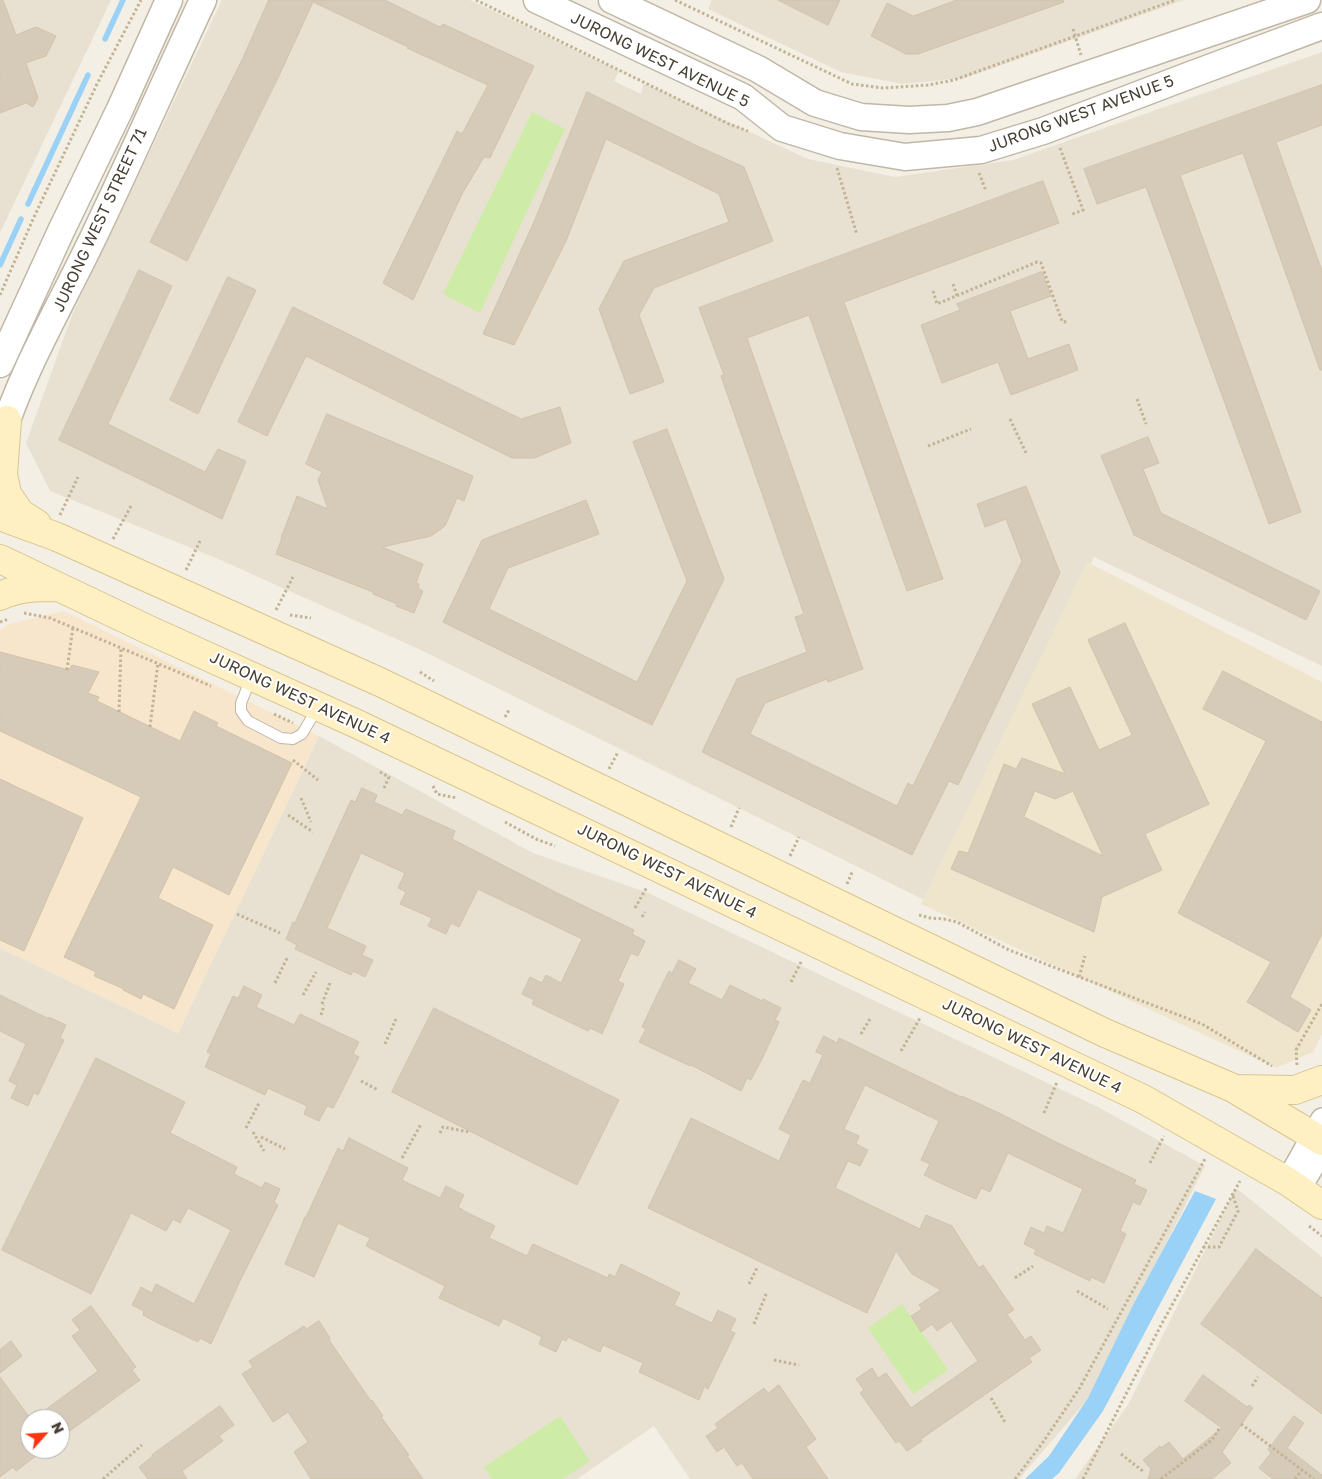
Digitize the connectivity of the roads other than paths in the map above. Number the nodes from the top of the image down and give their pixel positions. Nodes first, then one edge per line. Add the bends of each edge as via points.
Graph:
1 (169, 0) edge
2 (203, 0) edge
3 (537, 0) edge
4 (612, 0) edge
5 (1307, 0) edge
6 (1322, 26) edge
7 (0, 364) edge
8 (3, 431) edge
9 (0, 516) edge
10 (58, 527) junction
11 (0, 558) edge
12 (59, 587) junction
13 (8, 606) edge
14 (247, 687) junction
15 (318, 706) junction
16 (1322, 1080) edge
17 (1233, 1088) junction
18 (1320, 1137) edge
19 (1293, 1185) junction
20 (1322, 1205) edge

1 - 7 street, JURONG WEST STREET 71
2 - 8 street, JURONG WEST STREET 71 via 29,367
3 - 6 street, JURONG WEST AVENUE 5 via 743,97 782,128 840,146 905,157 982,150 1043,131
4 - 5 street, JURONG WEST AVENUE 5 via 758,69 815,103 862,117 909,120 948,118 978,112
8 - 10 main road via 3,474 7,494 20,513
9 - 10 main road
10 - 17 main road via 175,590 382,683 1105,1033
11 - 12 main road, JURONG WEST AVENUE 4
12 - 13 main road via 12,590
12 - 14 main road, JURONG WEST AVENUE 4 via 149,630
14 - 15 main road, JURONG WEST AVENUE 4
14 - 15 lane via 241,703 248,720 281,738 293,739 302,734
15 - 19 main road, JURONG WEST AVENUE 4 via 1143,1099
16 - 17 main road via 1295,1090
17 - 18 main road
18 - 19 street
19 - 20 main road, JURONG WEST AVENUE 4

